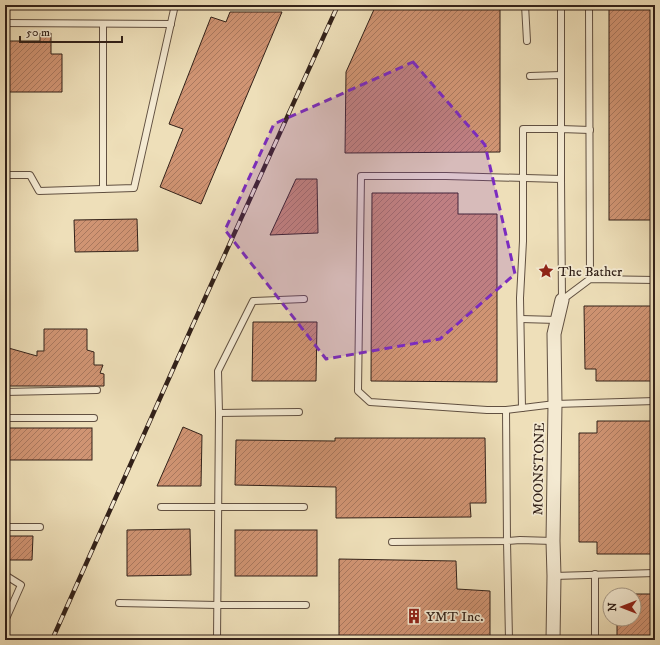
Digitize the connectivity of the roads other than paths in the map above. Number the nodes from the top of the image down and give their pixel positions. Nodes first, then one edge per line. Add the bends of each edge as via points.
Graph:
1 (175, 5) edge
2 (525, 5) edge
3 (561, 5) edge
4 (589, 5) edge
5 (5, 23) edge
6 (102, 24) junction
7 (171, 24) junction
8 (527, 41) dead end
9 (561, 75) junction
10 (530, 76) dead end
11 (561, 129) junction
12 (590, 130) junction
13 (5, 175) edge
14 (523, 178) junction
15 (561, 179) junction
16 (103, 189) junction
17 (590, 279) junction
18 (655, 280) edge
19 (304, 299) dead end
20 (562, 300) junction
21 (521, 319) junction
22 (557, 320) junction
23 (97, 390) dead end
24 (5, 392) edge
25 (655, 401) edge
26 (556, 404) junction
27 (522, 408) junction
28 (506, 410) junction
29 (299, 412) dead end
30 (219, 413) junction
31 (5, 418) edge
32 (94, 418) dead end
33 (161, 507) dead end
34 (218, 507) junction
35 (304, 507) dead end
36 (5, 527) edge
37 (40, 527) dead end
38 (507, 541) junction
39 (553, 541) junction
40 (392, 542) dead end
41 (655, 573) edge
42 (596, 574) junction
43 (5, 575) edge
44 (554, 576) junction
45 (119, 603) dead end
46 (217, 605) junction
47 (306, 605) dead end
48 (5, 621) edge
49 (217, 640) edge
50 (509, 640) edge
51 (553, 640) edge
52 (595, 640) edge

1 - 7 lane
2 - 8 lane
3 - 9 lane
4 - 12 lane
5 - 6 lane
6 - 7 lane
6 - 16 lane
7 - 16 lane via 134,188
9 - 10 lane
9 - 11 lane
11 - 12 lane
11 - 14 lane via 523,129
11 - 15 lane
12 - 17 lane
13 - 16 lane via 30,175 40,191
14 - 15 lane
14 - 21 lane
14 - 28 lane via 361,176 358,391 370,402
15 - 20 lane
17 - 18 lane
17 - 20 lane
19 - 30 lane via 253,301 218,371
20 - 22 street, MOONSTONE
21 - 22 lane
21 - 27 lane
22 - 26 street, MOONSTONE via 554,334
23 - 24 lane
25 - 26 lane
26 - 27 lane
26 - 39 street, MOONSTONE
27 - 28 lane
28 - 38 lane
29 - 30 lane
30 - 34 lane
31 - 32 lane
33 - 34 lane
34 - 35 lane
34 - 46 lane
36 - 37 lane
38 - 39 lane
38 - 40 lane
38 - 50 lane
39 - 44 street, MOONSTONE
41 - 42 lane
42 - 44 lane
42 - 52 lane
43 - 48 lane via 21,585
44 - 51 street, MOONSTONE
45 - 46 lane
46 - 47 lane
46 - 49 lane

